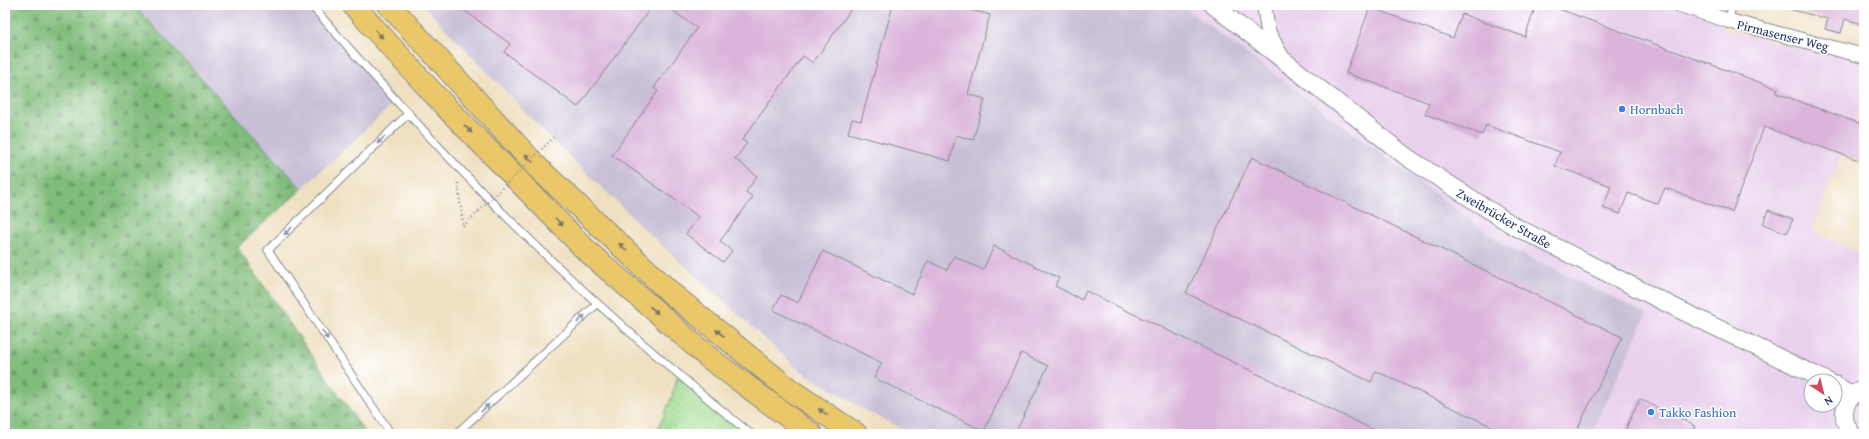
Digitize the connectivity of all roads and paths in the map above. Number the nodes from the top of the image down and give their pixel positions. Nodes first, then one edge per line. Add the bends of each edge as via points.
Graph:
1 (311, 5) edge
2 (353, 5) edge
3 (388, 5) edge
4 (1213, 5) edge
5 (1264, 5) edge
6 (1680, 5) edge
7 (1732, 5) edge
8 (1728, 21) junction
9 (1864, 56) edge
10 (1283, 59) junction
11 (409, 113) junction
12 (556, 135) dead end
13 (465, 173) junction
14 (597, 304) junction
15 (1810, 373) edge
16 (1843, 387) edge
17 (1858, 391) edge
18 (391, 434) edge
19 (456, 434) edge
20 (751, 434) edge
21 (811, 434) edge
22 (856, 434) edge
23 (1852, 434) edge

1 - 11 lane
2 -> 21 highway via 444,105 587,251 708,357
22 -> 3 highway via 790,390 672,294 536,166
4 - 10 street, Zweibrücker Straße
5 - 10 street via 1268,31
6 - 8 street, Pirmasenser Weg
7 - 8 lane
8 - 9 street, Pirmasenser Weg
10 - 15 street, Zweibrücker Straße via 1408,158 1514,226
11 - 13 lane
11 -> 18 lane via 268,250
12 - 13 path, bridge via 463,226 458,178
13 - 14 lane via 514,225
19 -> 14 lane
14 - 20 lane via 678,375
16 - 17 street
17 - 23 street via 1844,410 1846,426

